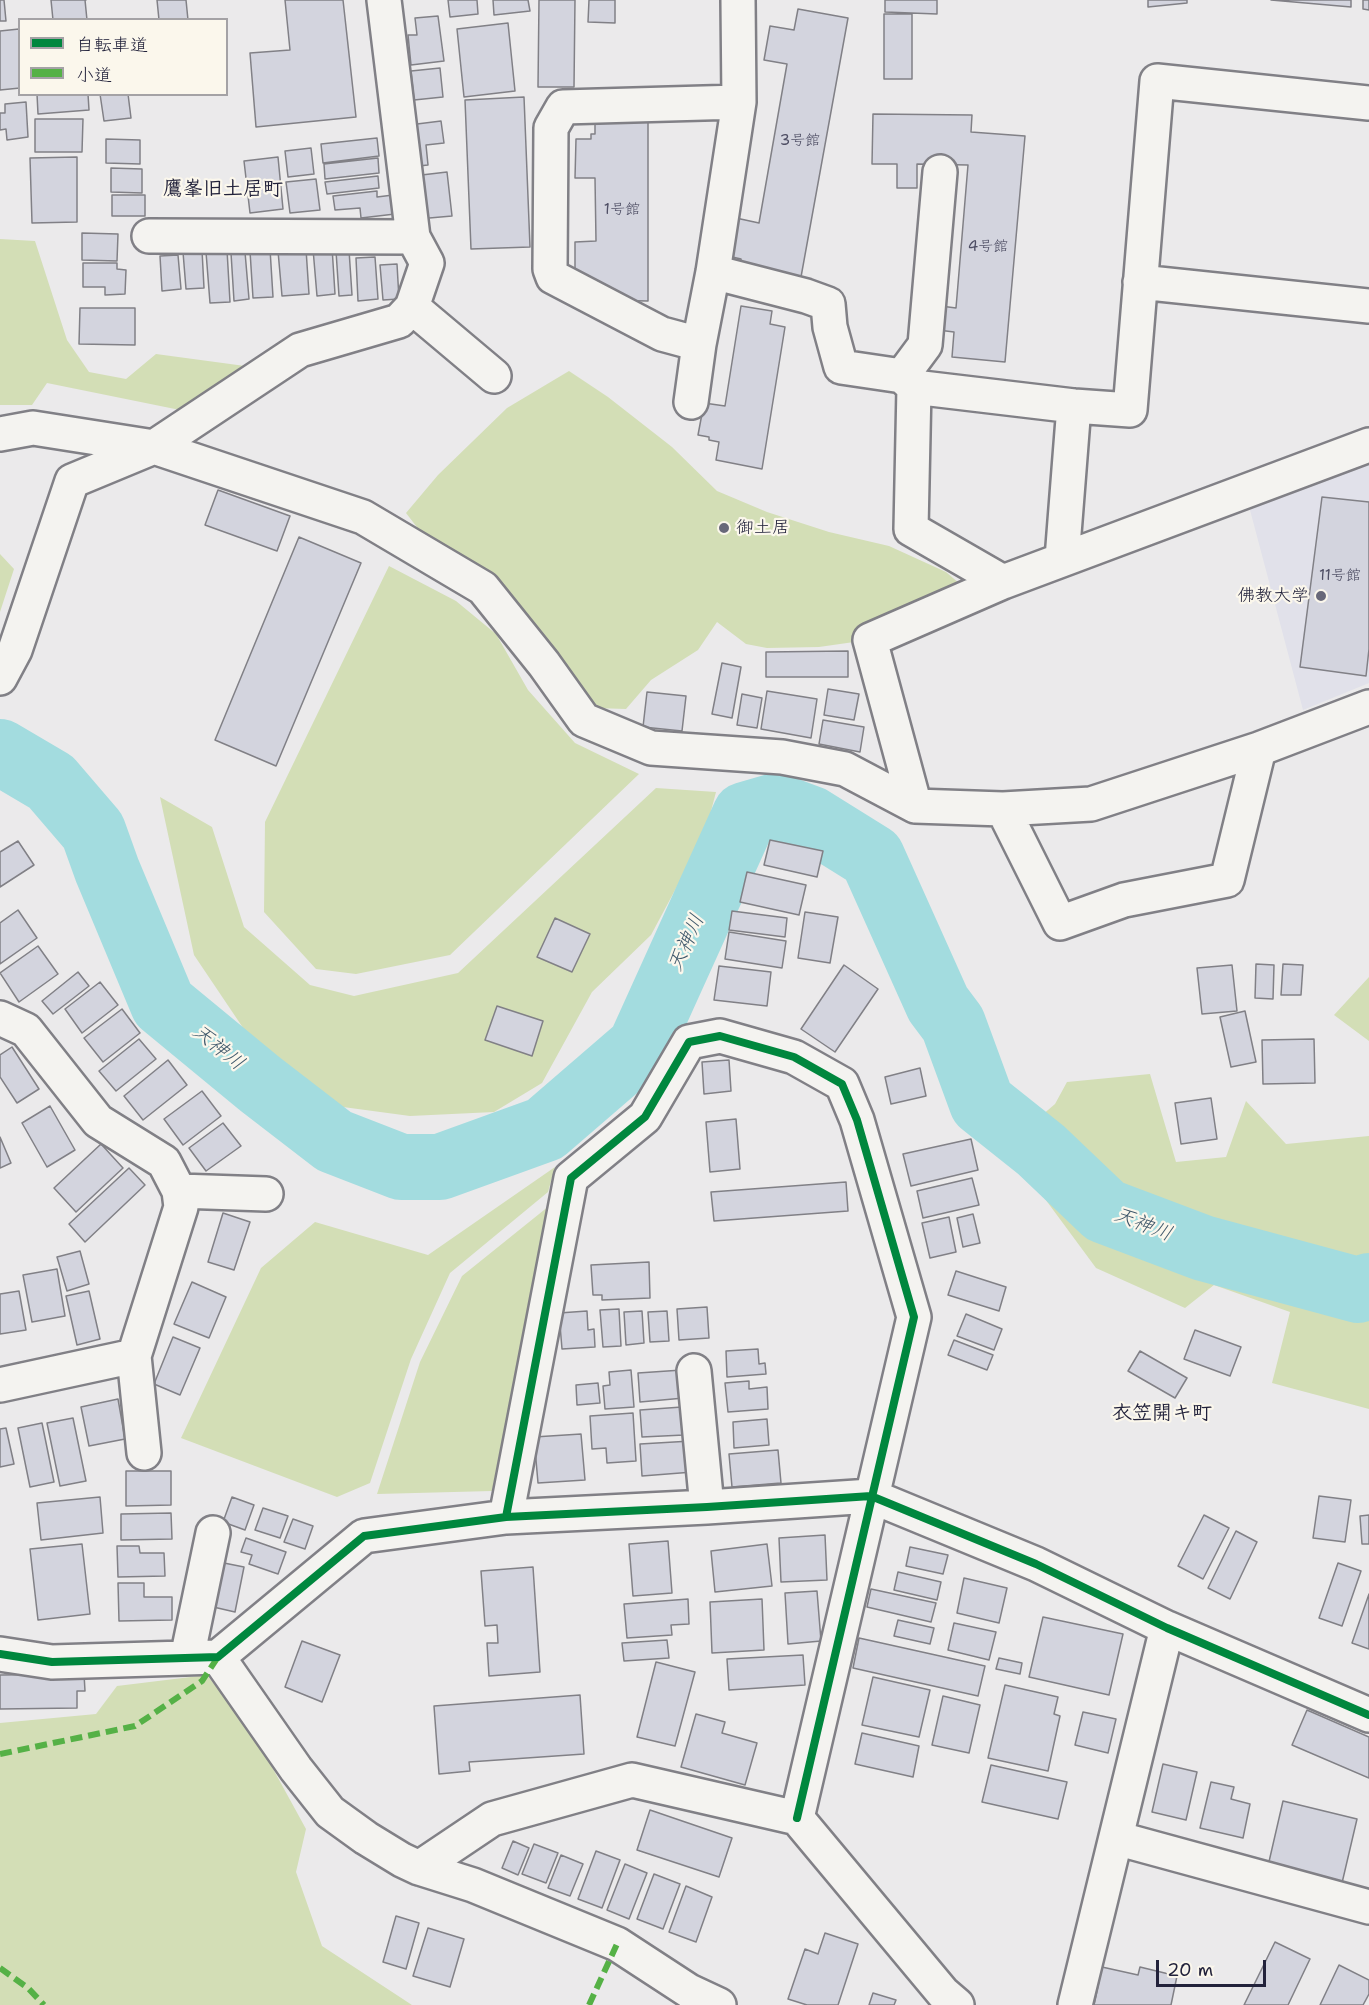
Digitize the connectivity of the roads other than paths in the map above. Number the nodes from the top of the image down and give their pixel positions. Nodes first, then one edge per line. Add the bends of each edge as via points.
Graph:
1 (384, 0) edge
2 (738, 0) edge
3 (739, 102) junction
4 (1369, 103) edge
5 (940, 172) dead end
6 (149, 236) dead end
7 (413, 237) junction
8 (713, 272) junction
9 (1140, 282) junction
10 (1369, 306) edge
11 (412, 307) junction
12 (699, 344) junction
13 (494, 376) dead end
14 (908, 381) junction
15 (691, 402) dead end
16 (1074, 406) junction
17 (0, 434) edge
18 (1369, 445) edge
19 (153, 447) junction
20 (1062, 559) junction
21 (1002, 582) junction
22 (0, 678) edge
23 (1369, 707) edge
24 (1259, 749) junction
25 (915, 806) junction
26 (1003, 809) junction
27 (0, 1018) edge
28 (179, 1191) junction
29 (266, 1194) dead end
30 (134, 1356) junction
31 (694, 1371) dead end
32 (0, 1385) edge
33 (144, 1453) dead end
34 (871, 1496) junction
35 (707, 1507) junction
36 (506, 1517) junction
37 (213, 1533) dead end
38 (1167, 1628) junction
39 (0, 1653) edge
40 (202, 1658) junction
41 (1369, 1715) edge
42 (797, 1818) junction
43 (1116, 1838) junction
44 (419, 1868) junction
45 (1369, 1907) edge
46 (719, 2005) edge
47 (957, 2005) edge
48 (1075, 2005) edge

1 - 7 street
2 - 3 street
3 - 8 street
3 - 12 street via 563,107 551,128 553,276 662,334
4 - 9 street via 1157,81
5 - 14 street via 925,345
6 - 7 street
7 - 11 street via 427,263
8 - 12 street
8 - 14 street via 828,304 841,367
9 - 10 street
9 - 16 street via 1130,410
11 - 13 street
11 - 19 street via 399,321 300,350
12 - 15 street
14 - 16 street
14 - 21 street via 911,529
16 - 20 street
17 - 19 street via 33,428
18 - 20 street
19 - 22 street via 72,482 15,650
19 - 25 street via 363,517 483,588 584,720 651,748 782,757 846,769
20 - 21 street
21 - 25 street via 870,640
23 - 24 street
24 - 26 street via 1091,804
24 - 26 street via 1227,880 1124,900 1060,923
25 - 26 street
27 - 28 street via 26,1030 98,1120 164,1162
28 - 29 street
28 - 30 street via 181,1207
30 - 32 street
30 - 33 street
31 - 35 street
34 - 35 street
34 - 36 street via 914,1317 857,1120 842,1084 794,1057 720,1036 689,1042 645,1117 571,1178
34 - 38 street via 1036,1564
34 - 42 street
35 - 36 street
36 - 40 street via 364,1536
37 - 40 street
38 - 41 street
38 - 43 street
39 - 40 street via 52,1662
40 - 44 street via 330,1812
42 - 44 street via 632,1780 492,1819
42 - 47 street
43 - 45 street
43 - 48 street
44 - 46 street via 473,1885 617,1944 689,1991

